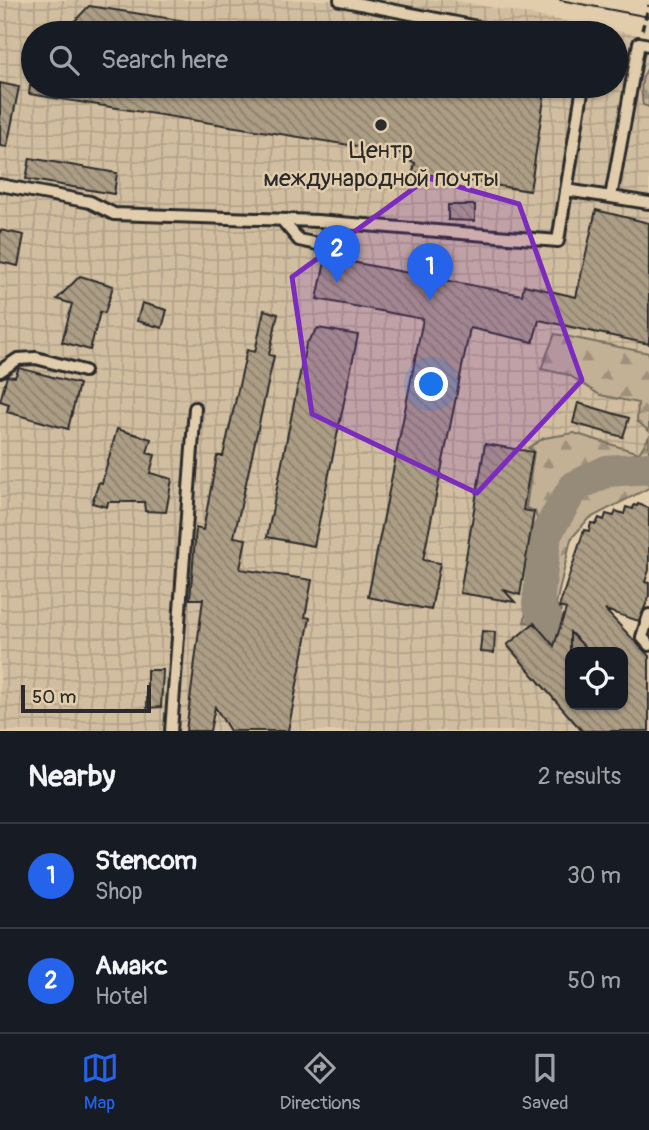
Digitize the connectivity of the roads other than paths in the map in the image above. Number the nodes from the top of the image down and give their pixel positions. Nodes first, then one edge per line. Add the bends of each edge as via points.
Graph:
1 (340, 0) edge
2 (447, 21) edge
3 (649, 45) edge
4 (581, 98) edge
5 (0, 185) edge
6 (566, 190) junction
7 (611, 197) junction
8 (649, 204) edge
9 (282, 220) junction
10 (322, 245) dead end
11 (0, 371) edge
12 (84, 371) dead end
13 (195, 408) dead end
14 (649, 615) edge
15 (649, 645) edge
16 (171, 731) edge

1 - 2 lane
3 - 7 lane via 639,43
4 - 6 lane
5 - 9 lane via 90,202 114,215
6 - 7 lane
6 - 9 lane via 558,241
7 - 8 lane
9 - 10 lane via 299,240
11 - 12 lane via 18,359 36,358
13 - 16 lane
14 - 15 lane via 642,637

